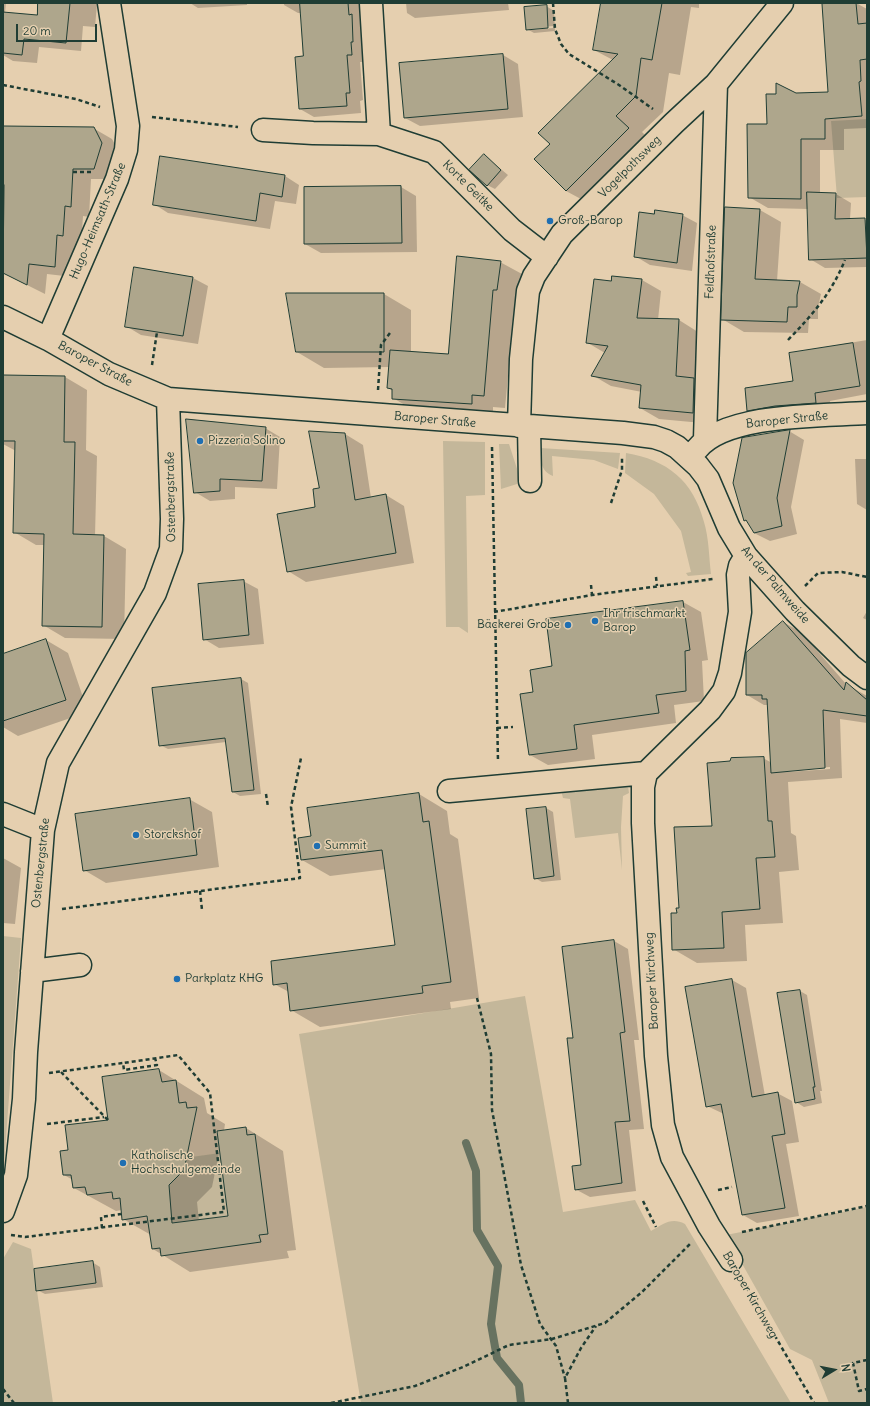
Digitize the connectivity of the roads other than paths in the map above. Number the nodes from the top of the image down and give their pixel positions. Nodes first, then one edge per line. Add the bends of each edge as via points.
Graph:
1 (109, 3) edge
2 (371, 3) edge
3 (782, 3) edge
4 (716, 84) junction
5 (263, 130) road end
6 (379, 134) junction
7 (547, 257) junction
8 (4, 318) edge
9 (48, 339) junction
10 (168, 399) junction
11 (867, 413) edge
12 (524, 426) junction
13 (705, 439) junction
14 (690, 458) junction
15 (530, 481) dead end
16 (742, 566) junction
17 (867, 678) edge
18 (646, 773) junction
19 (449, 791) dead end
20 (3, 814) edge
21 (43, 830) junction
22 (80, 965) dead end
23 (32, 971) junction
24 (3, 1211) edge
25 (731, 1260) road end

1 - 9 street, Hugo-Heimsath-Straße via 128,126 126,150 117,180
2 - 6 street
3 - 4 street, Vogelpothsweg
4 - 7 street, Vogelpothsweg via 562,234
4 - 13 street, Feldhofstraße
5 - 6 street, Korte Geitke via 313,134
6 - 7 street, Korte Geitke via 434,152 512,230
7 - 12 street, Vogelpothsweg via 534,276 528,291 521,359
8 - 9 street, Baroper Straße
9 - 10 street, Baroper Straße via 109,374
10 - 12 street, Baroper Straße
10 - 21 street, Ostenbergstraße via 171,549 155,593 58,763
11 - 13 street, Baroper Straße via 756,422 730,428
12 - 14 street, Baroper Straße via 622,433 662,439
12 - 15 street, Vogelpothsweg
13 - 14 street, Baroper Straße
14 - 16 street, An der Palmweide via 708,479
16 - 17 street, An der Palmweide via 788,603 851,666
16 - 18 street via 740,612 730,673 724,691 710,710
18 - 19 street
18 - 25 street, Baroper Kirchweg via 643,787 643,823 660,1108 672,1157 712,1232
20 - 21 street
21 - 23 street, Ostenbergstraße
22 - 23 street
23 - 24 street, Ostenbergstraße via 16,1175

